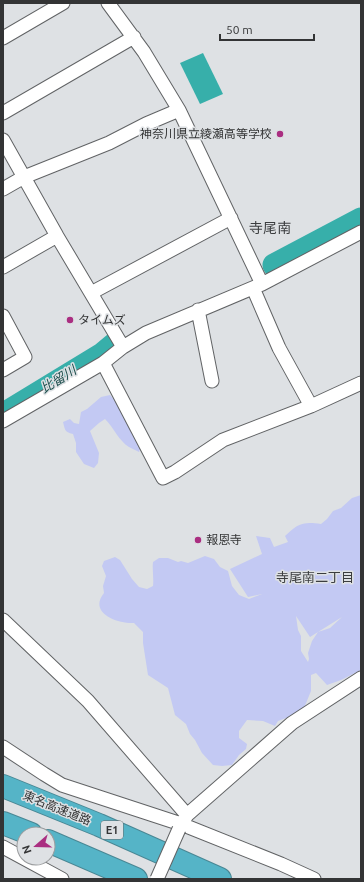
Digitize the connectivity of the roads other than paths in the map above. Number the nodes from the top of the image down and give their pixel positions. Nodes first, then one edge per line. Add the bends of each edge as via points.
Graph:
1 (63, 3) edge
2 (108, 3) edge
3 (3, 38) edge
4 (134, 38) junction
5 (179, 110) junction
6 (3, 113) edge
7 (3, 140) edge
8 (24, 177) junction
9 (3, 190) edge
10 (231, 218) junction
11 (361, 232) edge
12 (57, 236) junction
13 (3, 267) edge
14 (257, 286) junction
15 (91, 294) junction
16 (198, 310) junction
17 (3, 316) edge
18 (123, 347) junction
19 (103, 363) junction
20 (3, 370) edge
21 (212, 381) dead end
22 (361, 383) edge
23 (312, 406) junction
24 (3, 421) edge
25 (3, 620) edge
26 (361, 678) edge
27 (3, 746) edge
28 (3, 786) edge
29 (3, 823) edge
30 (183, 823) junction
31 (16, 828) edge
32 (56, 844) edge
33 (3, 847) edge
34 (62, 879) edge
35 (136, 879) edge
36 (157, 879) edge
37 (220, 879) edge
38 (314, 879) edge

1 - 3 street
2 - 4 street
4 - 5 street
4 - 6 street
5 - 8 street via 109,143
5 - 10 street
7 - 8 street
8 - 9 street
8 - 12 street
10 - 14 street
10 - 15 street
11 - 14 street
12 - 13 street
12 - 15 street
14 - 16 street
14 - 23 street via 279,348
15 - 18 street
16 - 18 street via 146,333
16 - 21 street
17 - 20 street via 25,357
18 - 19 street
19 - 23 street via 163,478 223,440
19 - 24 street
22 - 23 street
25 - 30 street via 88,701
26 - 30 street via 292,723
27 - 30 street via 62,785
28 - 37 highway, 東名高速道路 / E1 via 99,824
29 - 31 highway
30 - 36 street, bridge
30 - 38 street
32 - 35 highway
33 - 34 street

